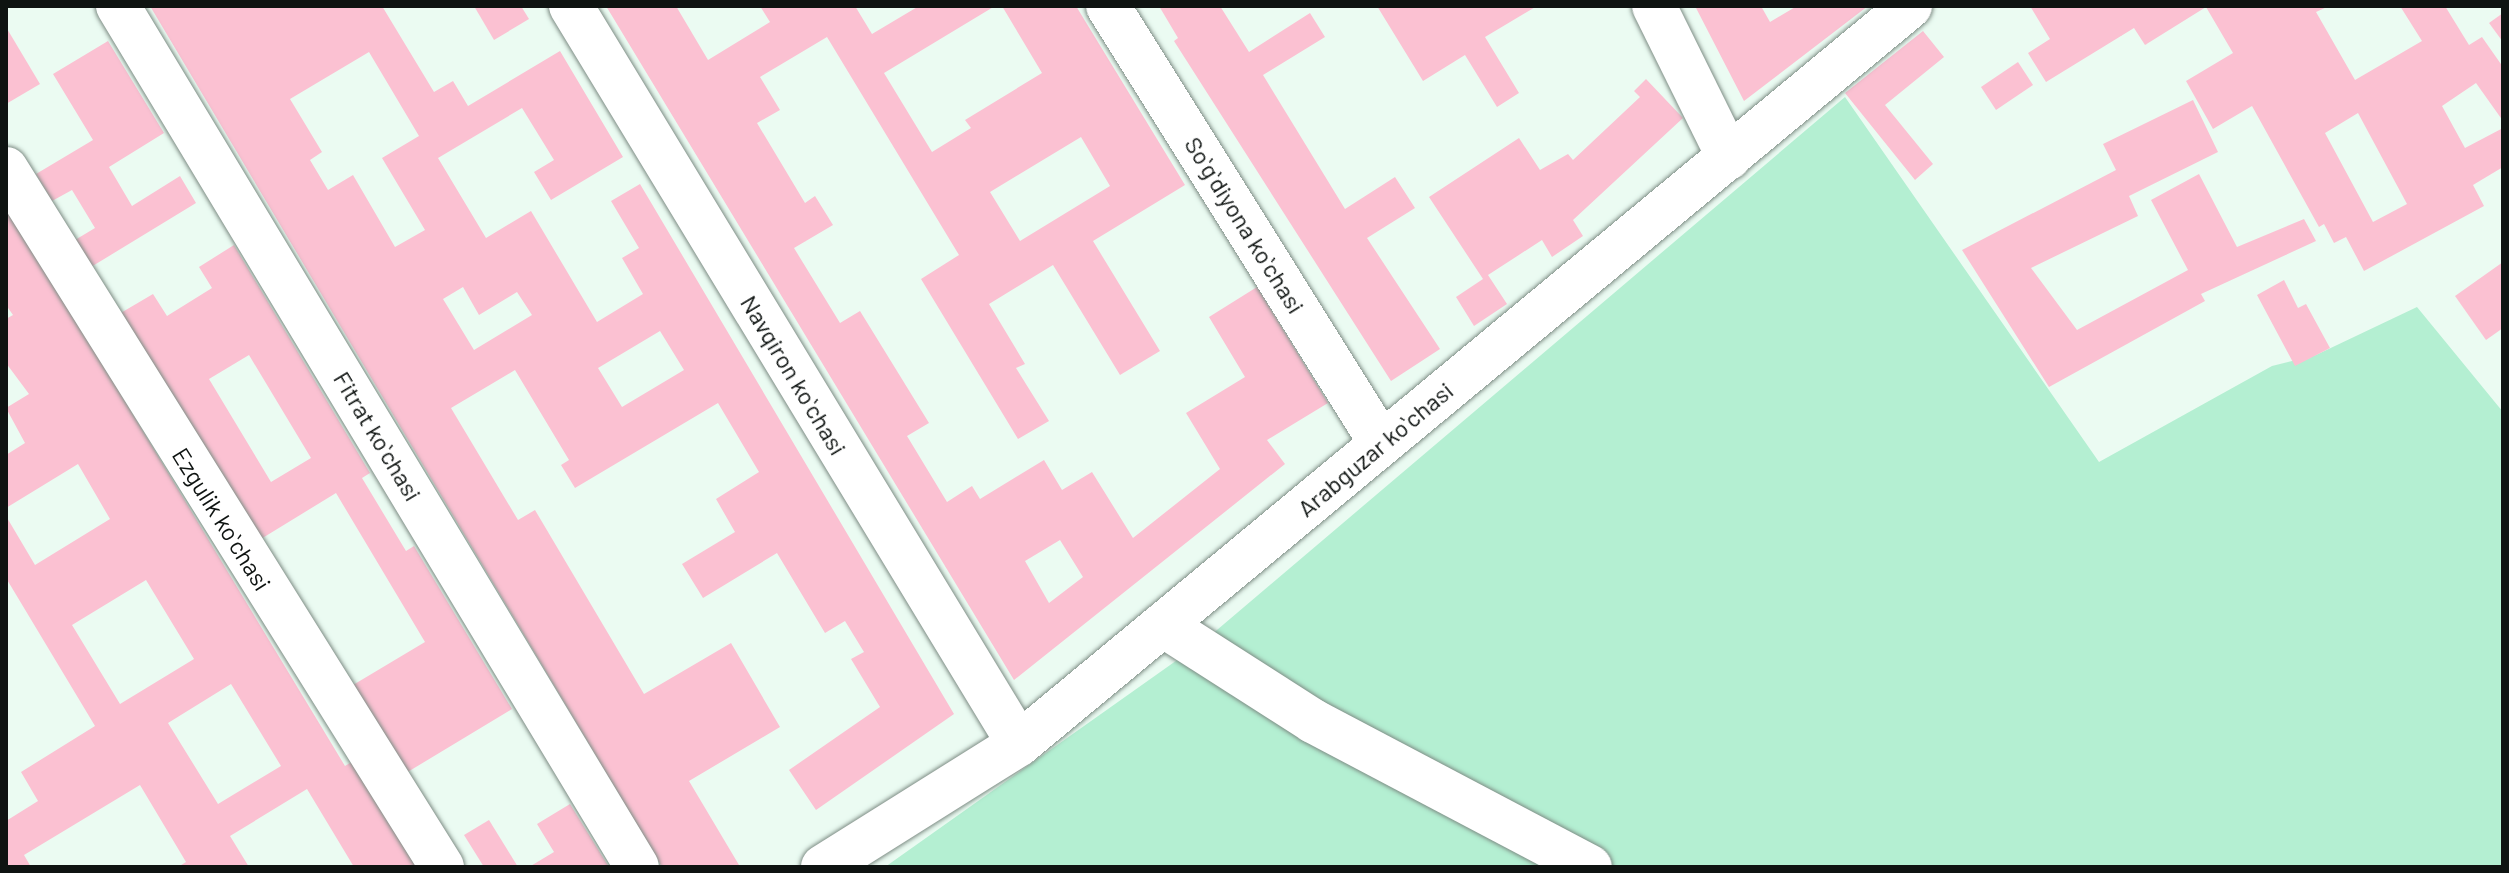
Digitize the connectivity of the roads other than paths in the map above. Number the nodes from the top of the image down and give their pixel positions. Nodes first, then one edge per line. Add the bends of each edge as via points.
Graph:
1 (118, 6) edge
2 (571, 6) edge
3 (1108, 6) edge
4 (1654, 6) edge
5 (1910, 6) edge
6 (1729, 158) junction
7 (6, 169) edge
8 (1381, 443) junction
9 (1163, 625) junction
10 (1019, 744) junction
11 (442, 867) edge
12 (637, 867) edge
13 (823, 867) edge
14 (1590, 867) edge

1 - 12 street, Fitrat koʻchasi
2 - 10 street, Navqiron koʻchasi
3 - 8 street, Soʻgʻdiyona koʻchasi
4 - 6 street
5 - 6 street, Arabguzar koʻchasi
6 - 8 street, Arabguzar koʻchasi
7 - 11 street, Ezgulik koʻchasi
8 - 9 street, Arabguzar koʻchasi
9 - 10 street, Arabguzar koʻchasi
9 - 14 street via 1313,721
10 - 13 street, Arabguzar koʻchasi

